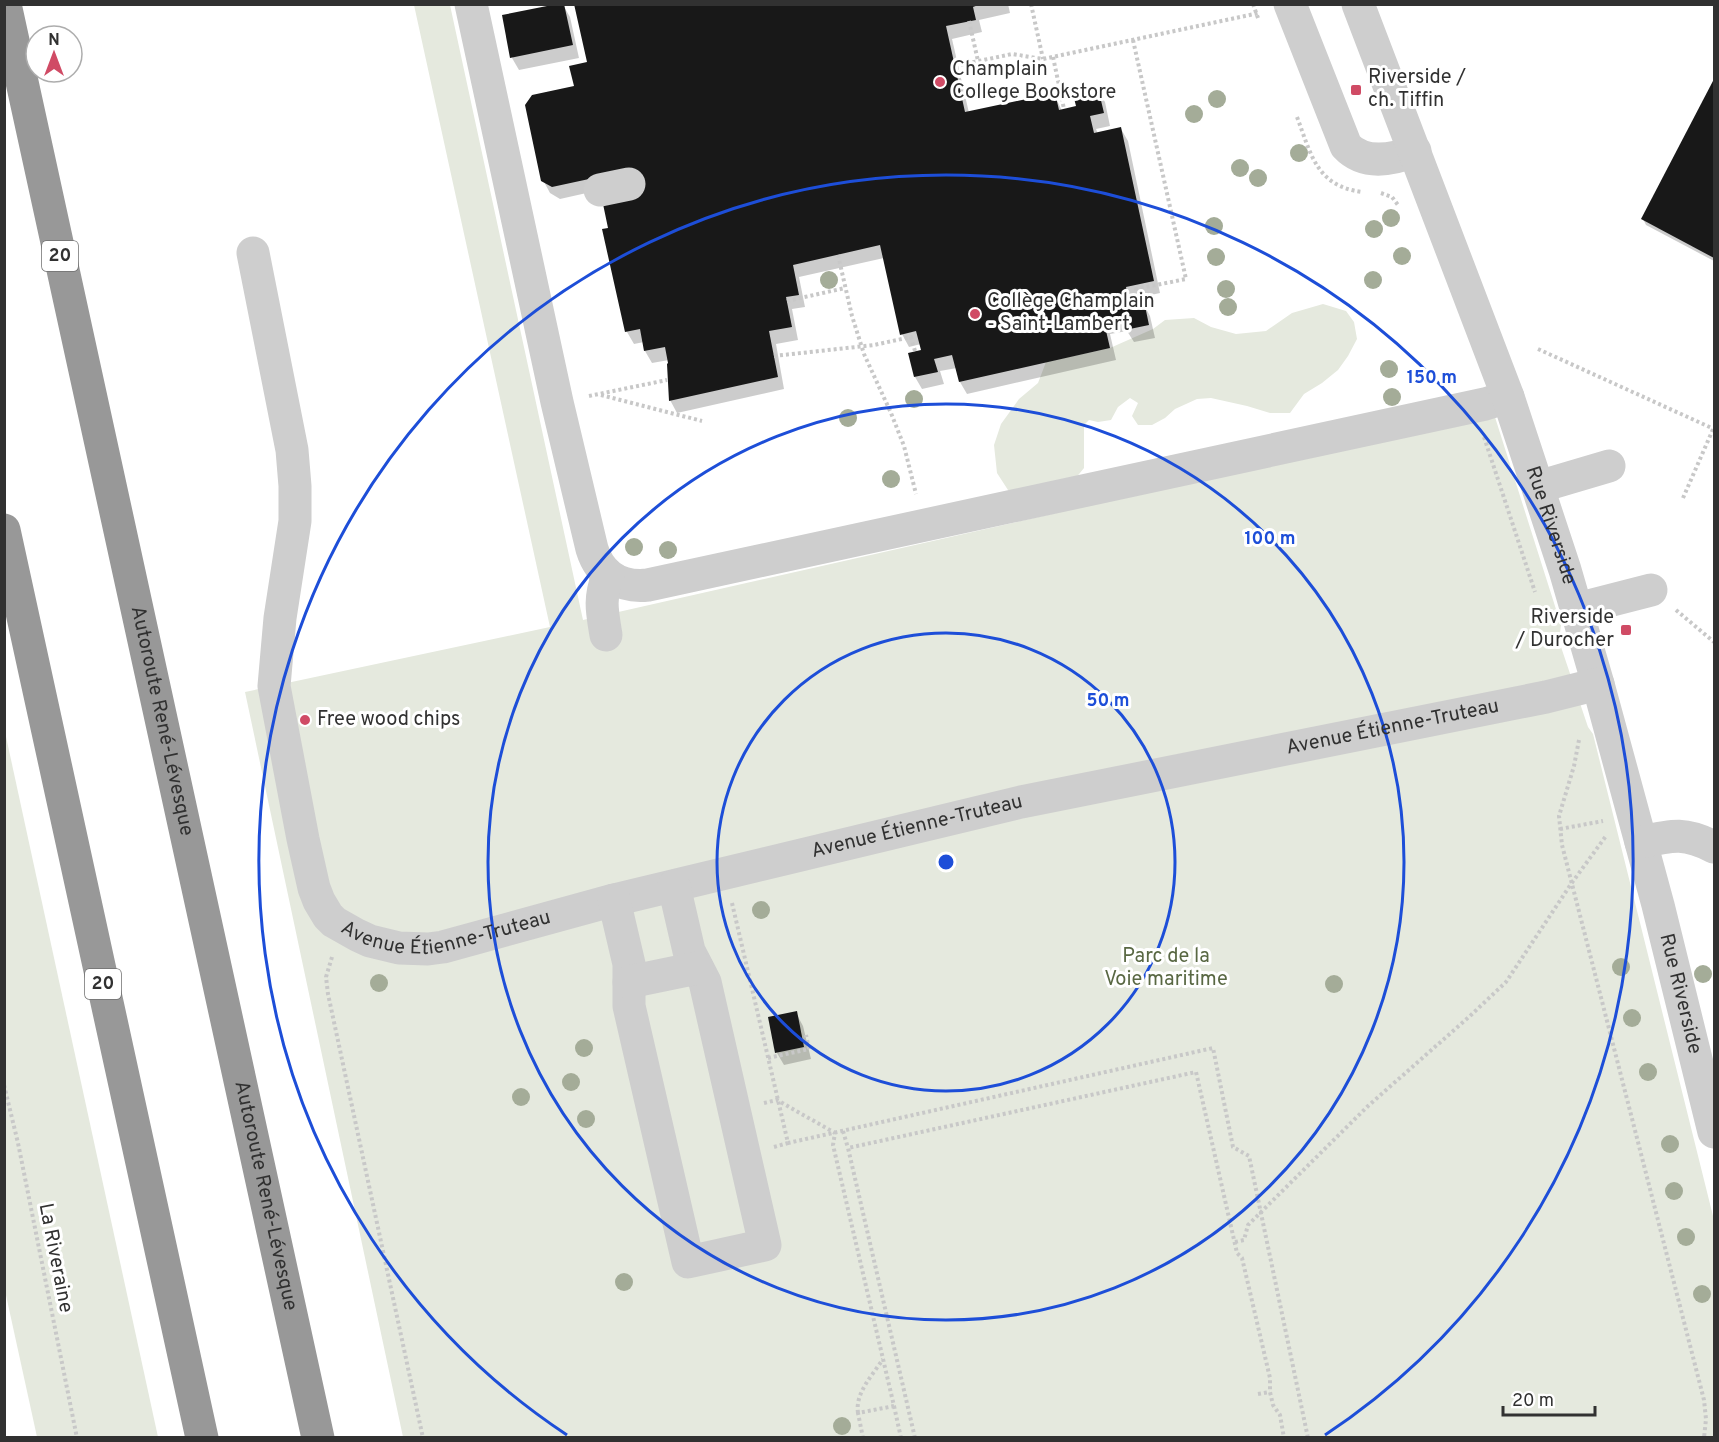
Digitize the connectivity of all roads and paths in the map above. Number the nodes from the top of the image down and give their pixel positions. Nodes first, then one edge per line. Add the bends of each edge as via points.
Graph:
1 (5, 4) edge
2 (471, 4) edge
3 (1031, 4) edge
4 (1358, 4) edge
5 (1276, 8) edge
6 (969, 21) dead end
7 (1133, 40) junction
8 (1053, 57) junction
9 (1043, 59) junction
10 (978, 61) junction
11 (955, 66) dead end
12 (1064, 109) dead end
13 (1415, 151) junction
14 (254, 252) dead end
15 (838, 255) dead end
16 (845, 288) junction
17 (787, 301) dead end
18 (1139, 302) dead end
19 (862, 345) junction
20 (1538, 349) dead end
21 (915, 351) dead end
22 (774, 356) dead end
23 (667, 380) dead end
24 (597, 394) junction
25 (581, 397) dead end
26 (1508, 397) junction
27 (702, 421) dead end
28 (1714, 428) edge
29 (1482, 431) dead end
30 (1609, 466) dead end
31 (1538, 487) junction
32 (916, 498) dead end
33 (1683, 498) dead end
34 (4, 530) edge
35 (608, 575) junction
36 (1651, 590) joint
37 (1537, 596) dead end
38 (1576, 609) junction
39 (606, 635) dead end
40 (1714, 642) edge
41 (1598, 684) junction
42 (1579, 729) dead end
43 (1609, 819) dead end
44 (1560, 829) junction
45 (1612, 829) dead end
46 (1641, 842) junction
47 (1714, 847) edge
48 (1571, 884) junction
49 (674, 886) junction
50 (614, 900) junction
51 (732, 901) dead end
52 (698, 968) junction
53 (328, 971) dead end
54 (630, 982) junction
55 (806, 1035) dead end
56 (768, 1058) junction
57 (4, 1085) edge
58 (777, 1100) junction
59 (843, 1131) junction
60 (1714, 1132) edge
61 (834, 1133) junction
62 (848, 1148) junction
63 (1261, 1212) junction
64 (1234, 1242) junction
65 (883, 1359) junction
66 (1270, 1392) junction
67 (1258, 1394) dead end
68 (894, 1406) junction
69 (858, 1413) junction
70 (77, 1437) edge
71 (202, 1437) edge
72 (318, 1437) edge
73 (423, 1437) edge
74 (863, 1437) edge
75 (901, 1437) edge
76 (915, 1437) edge
77 (1284, 1437) edge
78 (1308, 1437) edge
79 (1704, 1437) edge

1 - 72 highway, Autoroute René-Lévesque / 20
2 - 35 street via 592,549
3 - 9 path
4 - 13 street, Rue Riverside
5 - 7 path
5 - 13 street via 1346,146 1361,157 1385,159
6 - 10 path
7 - 8 path
7 - 18 path via 1185,279 1136,289
8 - 9 path
8 - 12 path
9 - 10 path via 1012,54
10 - 11 path
13 - 26 street, Rue Riverside
14 - 50 street, Avenue Étienne-Truteau via 292,450 295,486 295,521 274,686 303,839 316,894 327,916 357,936 414,949 443,947
15 - 16 path
16 - 17 path
16 - 19 path
19 - 21 path via 911,337
19 - 22 path
19 - 32 path via 904,446
20 - 28 path
23 - 24 path
24 - 25 path
24 - 27 path
26 - 31 street, Rue Riverside
26 - 35 street via 648,585 630,585
28 - 33 path
29 - 37 path, Rue Riverside
30 - 31 street
31 - 38 street, Rue Riverside
34 - 71 highway, 20
35 - 39 street via 602,594
36 - 38 street
36 - 40 path
38 - 41 street, Rue Riverside
41 - 46 street, Rue Riverside
41 - 49 street, Avenue Étienne-Truteau via 1021,802
42 - 44 path via 1577,754 1559,816
43 - 44 path
44 - 48 path
45 - 48 path
46 - 47 street via 1681,836
46 - 60 street, Rue Riverside
48 - 63 path via 1506,982 1368,1107
48 - 79 path via 1704,1400
49 - 50 street, Avenue Étienne-Truteau
49 - 52 street via 689,951
50 - 54 street via 630,964
51 - 56 path
52 - 54 street
52 - 54 street via 705,982 765,1245 688,1262 629,1006
53 - 73 path via 327,993
55 - 56 path via 809,1049
56 - 58 path
57 - 70 path, La Riveraine
58 - 61 path
58 - 61 path via 788,1143
59 - 61 path
59 - 62 path
59 - 63 path via 1213,1048 1233,1147 1249,1156
61 - 65 path via 833,1145
62 - 64 path via 1196,1072
62 - 76 path
63 - 64 path via 1248,1225 1244,1240
63 - 78 path
64 - 66 path via 1245,1269
65 - 68 path
65 - 69 path via 858,1397
66 - 67 path
66 - 77 path
68 - 69 path
68 - 75 path
69 - 74 path

